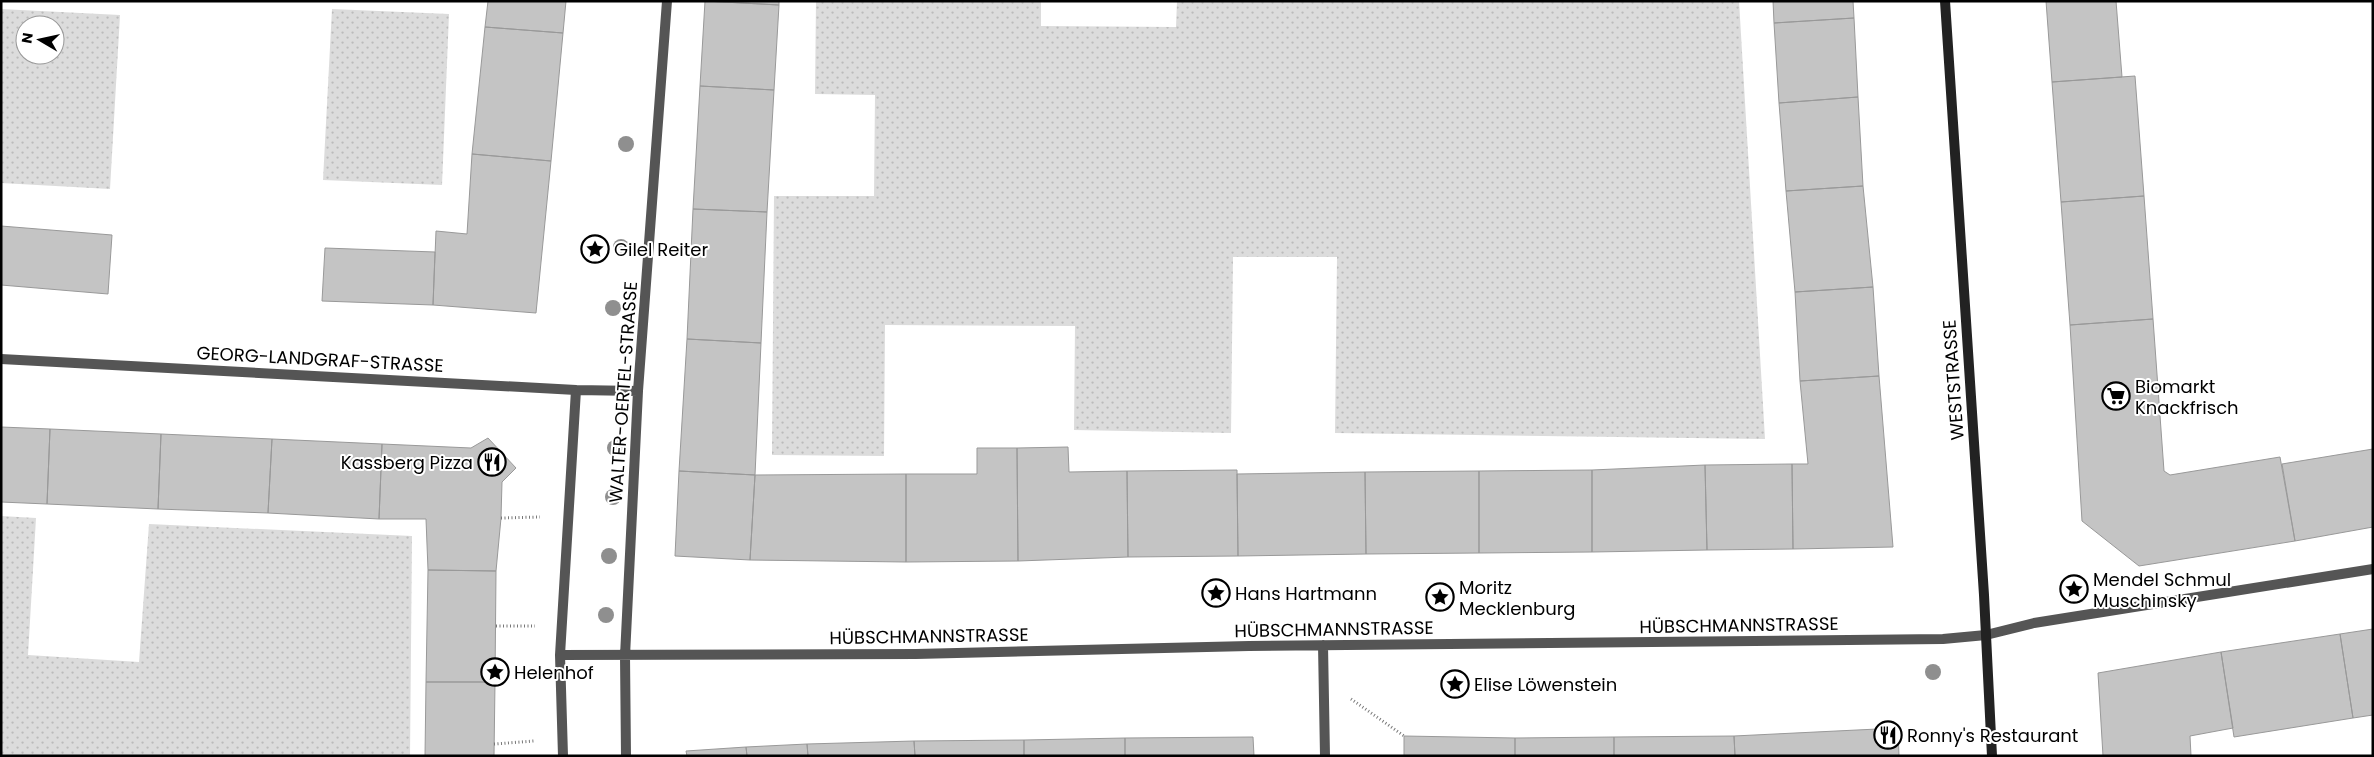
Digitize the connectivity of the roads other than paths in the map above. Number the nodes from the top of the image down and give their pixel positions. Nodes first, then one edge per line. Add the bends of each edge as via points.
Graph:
1 (667, 1) edge
2 (1944, 1) edge
3 (1, 358) edge
4 (576, 390) junction
5 (638, 391) junction
6 (2373, 569) edge
7 (1986, 635) junction
8 (1323, 645) junction
9 (560, 655) junction
10 (624, 656) junction
11 (563, 756) edge
12 (626, 756) edge
13 (1325, 756) edge
14 (1992, 756) edge

1 - 5 street, WALTER-OERTEL-STRASSE
2 - 7 street, WESTSTRASSE
3 - 4 street, GEORG-LANDGRAF-STRASSE
4 - 5 street, GEORG-LANDGRAF-STRASSE
4 - 9 street
5 - 10 street, WALTER-OERTEL-STRASSE
6 - 7 street, HÜBSCHMANNSTRASSE via 2034,623
7 - 8 street, HÜBSCHMANNSTRASSE via 1943,639
7 - 14 street, WESTSTRASSE
8 - 10 street, HÜBSCHMANNSTRASSE via 916,654
8 - 13 street
9 - 10 street, HÜBSCHMANNSTRASSE
9 - 11 street
10 - 12 street, WALTER-OERTEL-STRASSE

